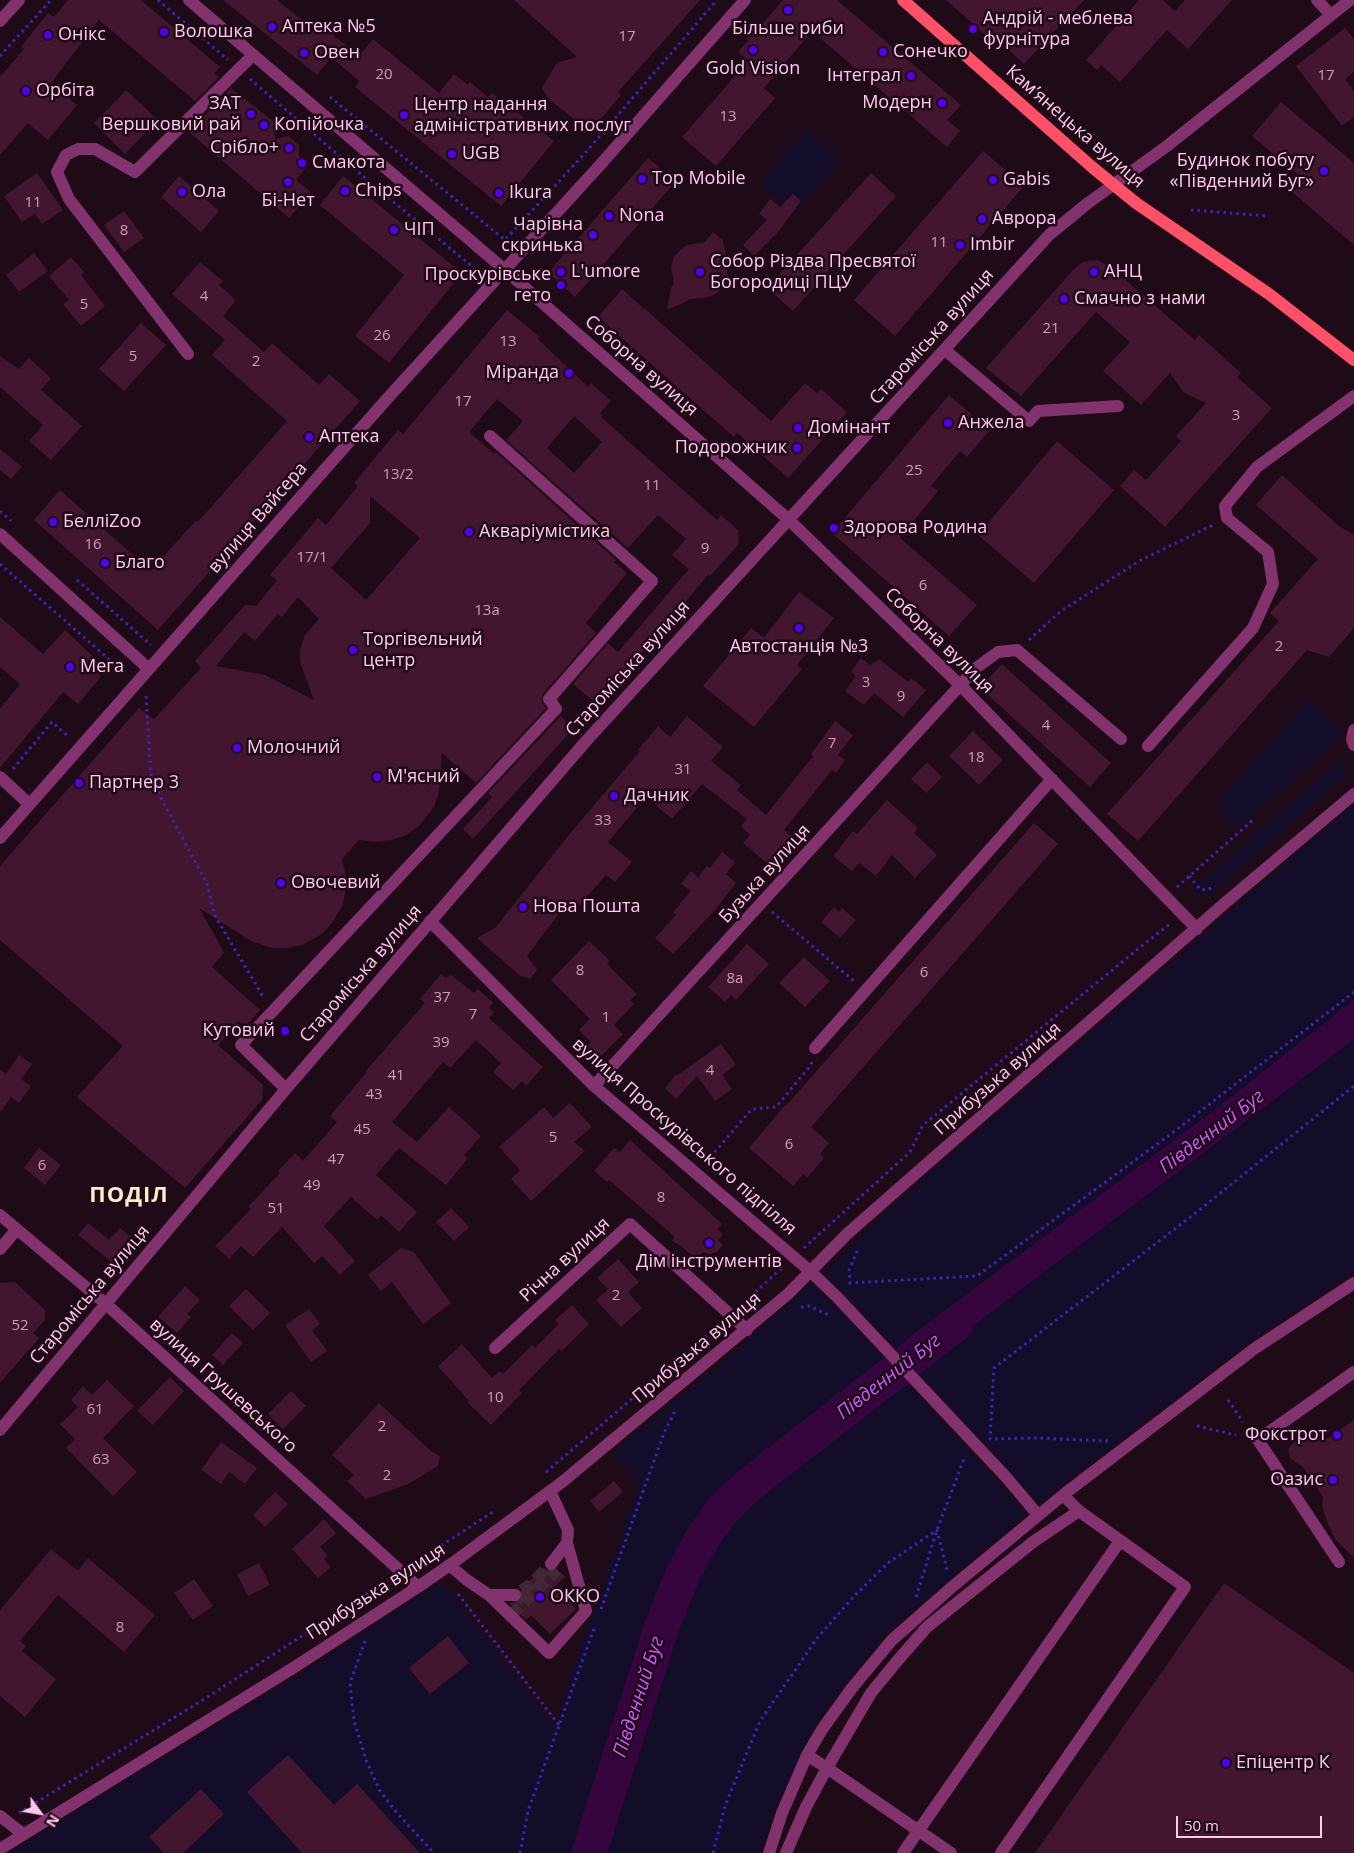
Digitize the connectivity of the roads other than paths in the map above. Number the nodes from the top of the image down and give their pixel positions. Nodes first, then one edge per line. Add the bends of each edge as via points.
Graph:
1 (19, 0) edge
2 (189, 0) edge
3 (745, 0) edge
4 (903, 0) edge
5 (1317, 0) edge
6 (1350, 0) edge
7 (1330, 15) junction
8 (0, 21) edge
9 (253, 55) junction
10 (1114, 185) junction
11 (505, 270) junction
12 (945, 350) junction
13 (188, 354) dead end
14 (1354, 360) edge
15 (1354, 396) edge
16 (1118, 406) dead end
17 (490, 436) dead end
18 (789, 520) junction
19 (0, 534) edge
20 (149, 668) junction
21 (960, 685) junction
22 (1354, 730) edge
23 (1121, 739) dead end
24 (1354, 745) edge
25 (1148, 746) dead end
26 (4, 776) edge
27 (1052, 779) junction
28 (1354, 794) edge
29 (29, 804) junction
30 (0, 838) edge
31 (430, 921) junction
32 (1197, 928) junction
33 (815, 1048) road end
34 (594, 1086) junction
35 (286, 1089) junction
36 (0, 1216) edge
37 (16, 1229) junction
38 (0, 1249) edge
39 (810, 1271) junction
40 (1354, 1283) edge
41 (106, 1304) junction
42 (747, 1330) junction
43 (495, 1348) dead end
44 (1354, 1372) edge
45 (0, 1430) edge
46 (550, 1491) junction
47 (1063, 1495) junction
48 (1079, 1511) junction
49 (1038, 1515) junction
50 (1120, 1541) junction
51 (567, 1543) junction
52 (571, 1557) junction
53 (1339, 1562) dead end
54 (450, 1565) junction
55 (418, 1586) junction
56 (489, 1595) junction
57 (515, 1595) dead end
58 (807, 1755) junction
59 (827, 1768) junction
60 (3, 1819) edge
61 (919, 1830) junction
62 (23, 1834) junction
63 (0, 1849) edge
64 (769, 1853) edge
65 (786, 1853) edge
66 (903, 1853) edge
67 (952, 1853) edge
68 (1001, 1853) edge

1 - 8 street
2 - 9 street, Соборна вулиця
3 - 11 street, вулиця Вайсера
4 - 10 main road, Камʼянецька вулиця
5 - 7 street
6 - 7 street, Староміська вулиця
7 - 10 street, Староміська вулиця
9 - 11 street, Соборна вулиця
9 - 13 street via 135,172 95,149 78,149 66,155 57,172 69,199
10 - 12 street, Староміська вулиця via 1050,234
10 - 14 main road, Камʼянецька вулиця via 1192,243 1269,294
11 - 18 street, Соборна вулиця
11 - 20 street, вулиця Вайсера
12 - 16 street via 1029,421 1038,411
12 - 18 street, Староміська вулиця
15 - 25 street via 1257,467 1225,506 1228,518 1268,552 1273,584 1253,628
17 - 35 street via 652,581 549,699 556,709 241,1045
18 - 21 street, Соборна вулиця
18 - 31 street, Староміська вулиця via 587,740
19 - 20 street
20 - 29 street, вулиця Вайсера
21 - 23 street, Бузька вулиця via 998,652 1018,650
21 - 27 street, Соборна вулиця
21 - 34 street, Бузька вулиця
22 - 24 street
26 - 29 street
27 - 32 street, Соборна вулиця
27 - 33 street
28 - 32 street, Прибузька вулиця
29 - 30 street, вулиця Вайсера
31 - 34 street, вулиця Проскурівського підпілля
31 - 35 street, Староміська вулиця
32 - 39 street, Прибузька вулиця
34 - 39 street, вулиця Проскурівського підпілля
35 - 41 street, Староміська вулиця
36 - 37 street, вулиця Грушевського
37 - 38 street
37 - 41 street, вулиця Грушевського
39 - 42 street, Прибузька вулиця
39 - 49 street, вулиця Проскурівського підпілля via 872,1332
40 - 47 street via 1254,1349
41 - 45 street, Староміська вулиця
41 - 55 street, вулиця Грушевського
42 - 43 street, Річна вулиця via 630,1224
42 - 46 street, Прибузька вулиця
44 - 53 street via 1254,1437
46 - 51 street via 568,1530
46 - 54 street, Прибузька вулиця
47 - 48 street
47 - 49 street
48 - 50 street
48 - 59 street via 1033,1542 928,1627 871,1693
49 - 58 street via 892,1640 852,1688
50 - 61 street
50 - 68 street via 1185,1587
51 - 52 street
51 - 52 street via 554,1567
52 - 56 street via 586,1611 548,1653
54 - 55 street, Прибузька вулиця
54 - 56 street
55 - 62 street, Прибузька вулиця via 293,1668
56 - 57 street
58 - 59 street
58 - 64 street
59 - 61 street
59 - 65 street
60 - 62 street
61 - 66 street
61 - 67 street
62 - 63 street, Прибузька вулиця

